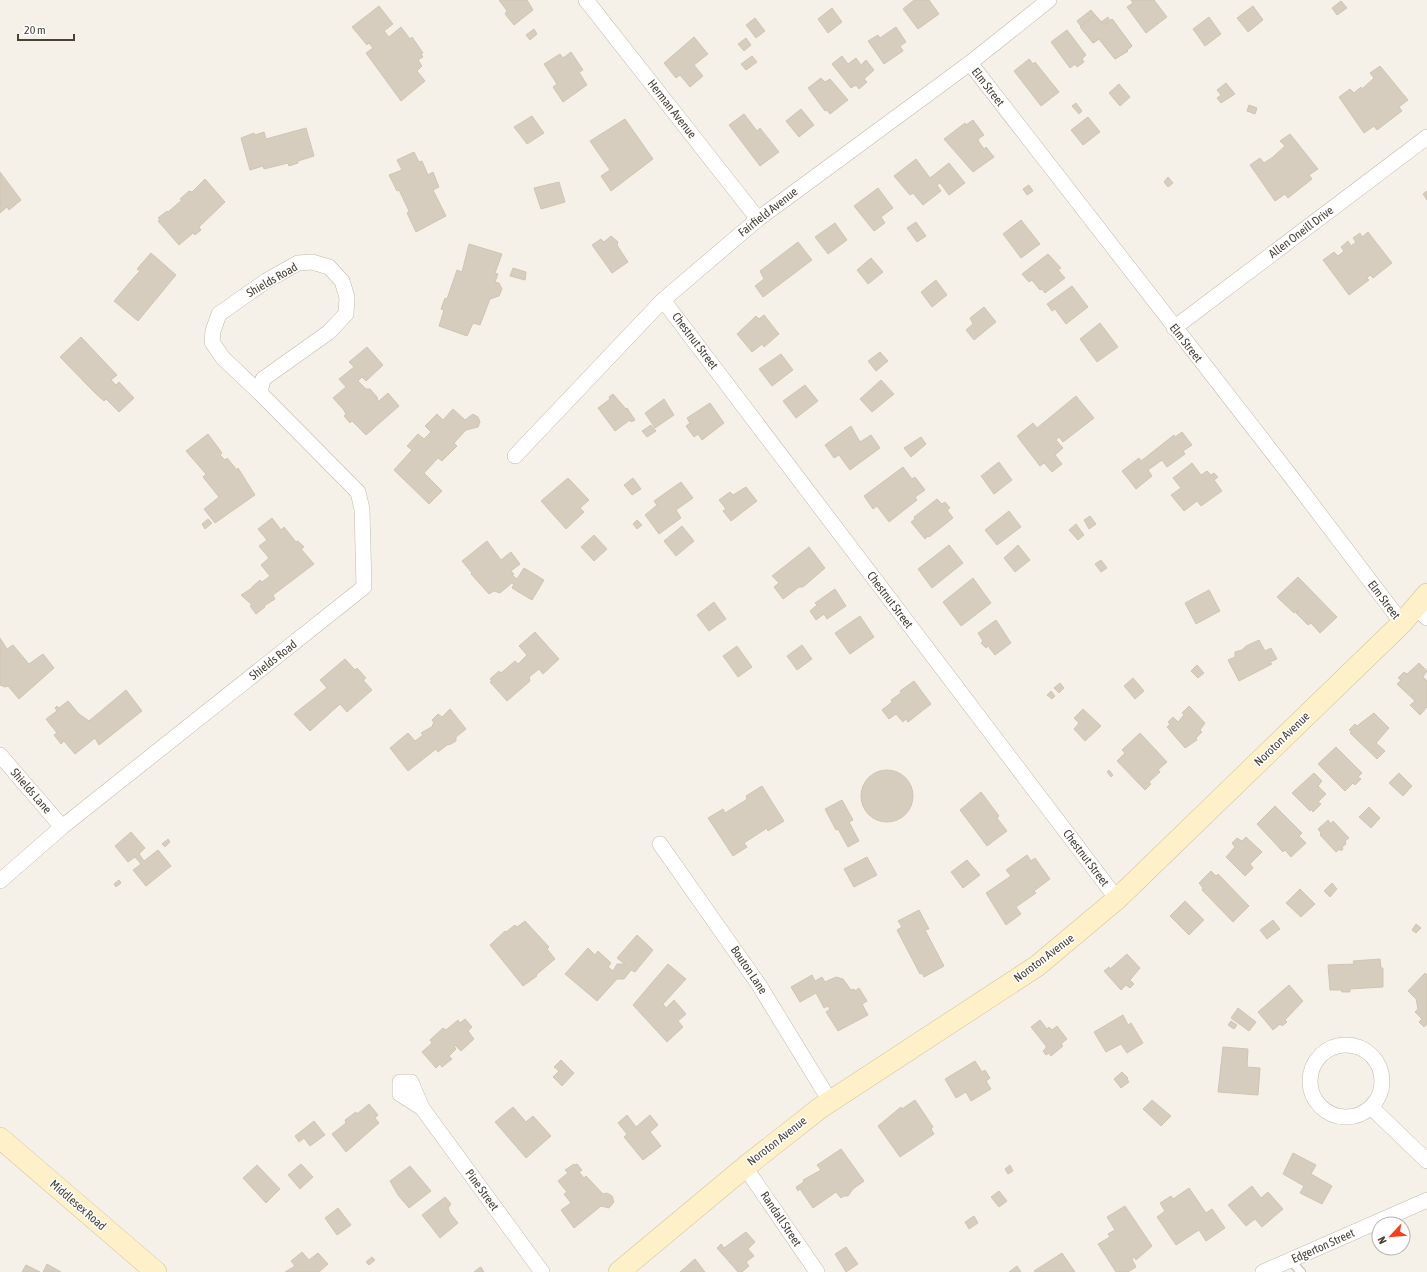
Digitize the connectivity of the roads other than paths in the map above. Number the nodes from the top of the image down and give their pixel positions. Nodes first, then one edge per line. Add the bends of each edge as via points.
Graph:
1 (586, 0) edge
2 (1048, 0) edge
3 (970, 63) junction
4 (1427, 137) edge
5 (758, 219) junction
6 (663, 300) junction
7 (1174, 328) junction
8 (260, 393) junction
9 (515, 456) dead end
10 (1423, 606) edge
11 (1402, 623) junction
12 (0, 755) edge
13 (62, 827) junction
14 (660, 844) dead end
15 (0, 881) edge
16 (1117, 899) junction
17 (830, 1101) junction
18 (422, 1108) dead end
19 (1372, 1108) junction
20 (0, 1138) edge
21 (1427, 1161) edge
22 (745, 1167) junction
23 (1427, 1200) edge
24 (1290, 1260) junction
25 (156, 1272) edge
26 (542, 1272) edge
27 (619, 1272) edge
28 (817, 1272) edge
29 (1263, 1272) edge
30 (1301, 1272) edge

1 - 5 street, Herman Avenue
2 - 3 street, Fairfield Avenue
3 - 5 street, Fairfield Avenue
3 - 7 street, Elm Street
4 - 7 street, Allen Oneill Drive
5 - 6 street, Fairfield Avenue
6 - 9 street, Fairfield Avenue
6 - 16 street, Chestnut Street
7 - 11 street, Elm Street
8 - 8 street, Shields Road via 263,379 329,332 346,314 347,297 342,281 329,267 312,262 298,263 266,280 219,314 212,342 223,358
8 - 13 street, Shields Road via 358,492 362,509 364,587
10 - 11 main road, Noroton Avenue
11 - 16 main road, Noroton Avenue
12 - 13 street, Shields Lane
13 - 15 street, Shields Road
14 - 17 street, Bouton Lane via 759,985
16 - 17 main road, Noroton Avenue via 1036,966
17 - 22 main road, Noroton Avenue
18 - 26 street, Pine Street
19 - 19 street via 1380,1096 1383,1082 1381,1068 1373,1056 1361,1047 1347,1044 1333,1047 1321,1054 1313,1066 1310,1080 1312,1094 1320,1107 1332,1115 1346,1118 1360,1115
19 - 21 street
20 - 25 main road, Middlesex Road
22 - 27 main road, Noroton Avenue
22 - 28 street, Randall Street
23 - 24 street, Edgerton Street
24 - 29 street, Edgerton Street
24 - 30 lane

